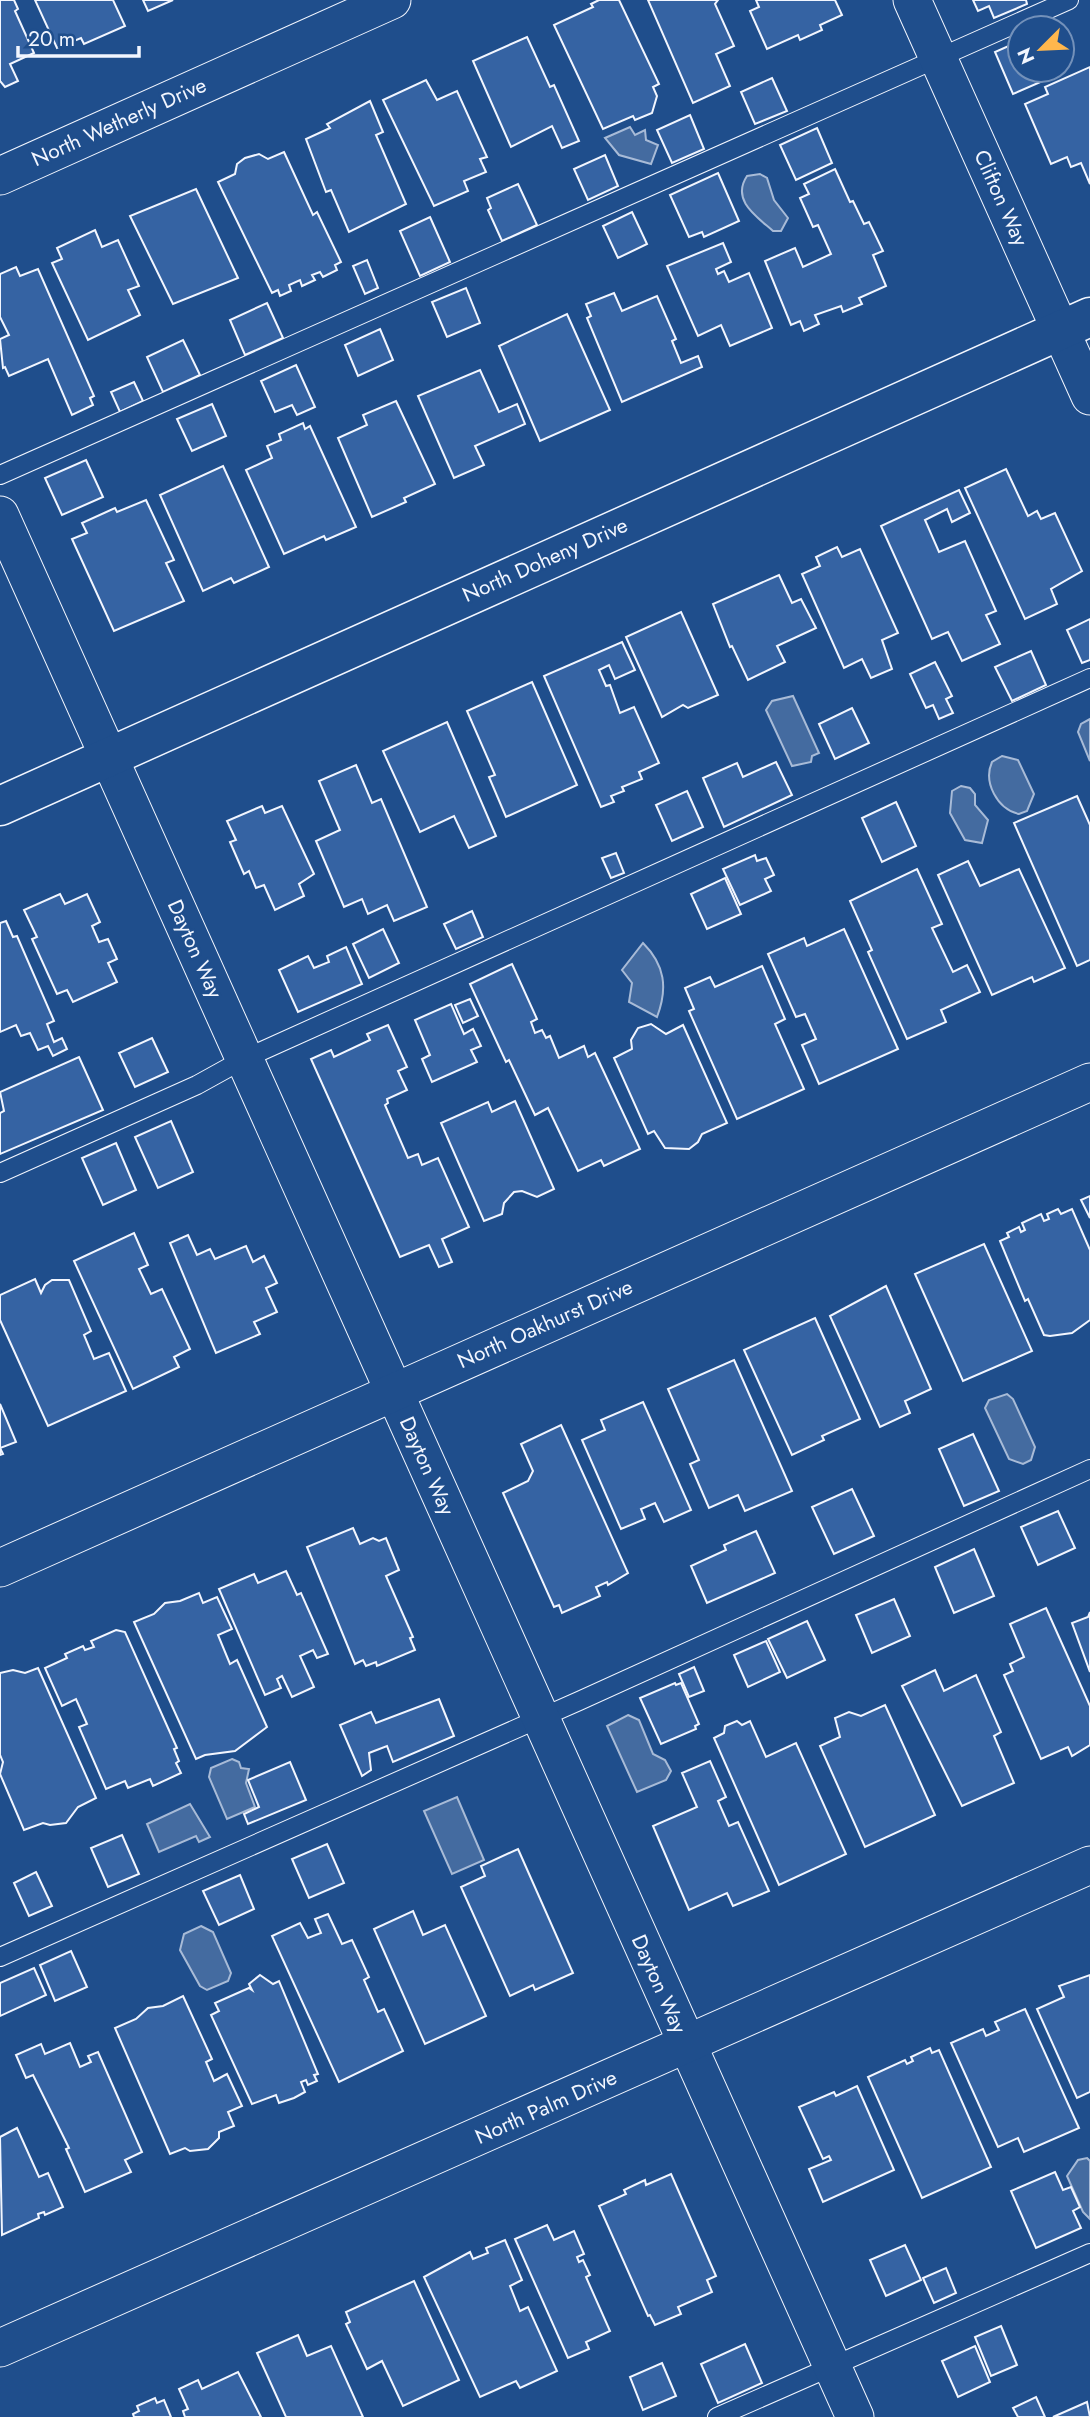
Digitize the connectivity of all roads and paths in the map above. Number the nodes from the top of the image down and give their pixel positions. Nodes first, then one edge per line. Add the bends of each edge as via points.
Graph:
1 (392, 0) edge
2 (912, 0) edge
3 (1069, 0) edge
4 (938, 59) junction
5 (0, 176) edge
6 (1075, 323) edge
7 (1090, 396) edge
8 (0, 475) edge
9 (0, 515) edge
10 (1090, 678) edge
11 (108, 755) junction
12 (0, 806) edge
13 (244, 1059) junction
14 (1090, 1082) edge
15 (0, 1173) edge
16 (394, 1392) junction
17 (1090, 1469) edge
18 (0, 1567) edge
19 (540, 1718) junction
20 (1090, 1865) edge
21 (0, 1957) edge
22 (687, 2046) junction
23 (1090, 2253) edge
24 (0, 2348) edge
25 (831, 2366) junction
26 (718, 2417) edge
27 (855, 2417) edge

1 - 5 street, North Wetherly Drive
2 - 4 street, Clifton Way
3 - 4 lane
4 - 6 street, Clifton Way
4 - 8 lane
6 - 7 street, Clifton Way
6 - 11 street, North Doheny Drive
9 - 11 street, Dayton Way
10 - 13 lane
11 - 12 street, North Doheny Drive
11 - 13 street, Dayton Way
13 - 15 lane via 197,1085
13 - 16 street, Dayton Way
14 - 16 street, North Oakhurst Drive
16 - 18 street, North Oakhurst Drive
16 - 19 street, Dayton Way
17 - 19 lane
19 - 21 lane
19 - 22 street, Dayton Way
20 - 22 street, North Palm Drive
22 - 24 street, North Palm Drive
22 - 25 street, Dayton Way
23 - 25 lane
25 - 26 lane
25 - 27 street, Dayton Way

